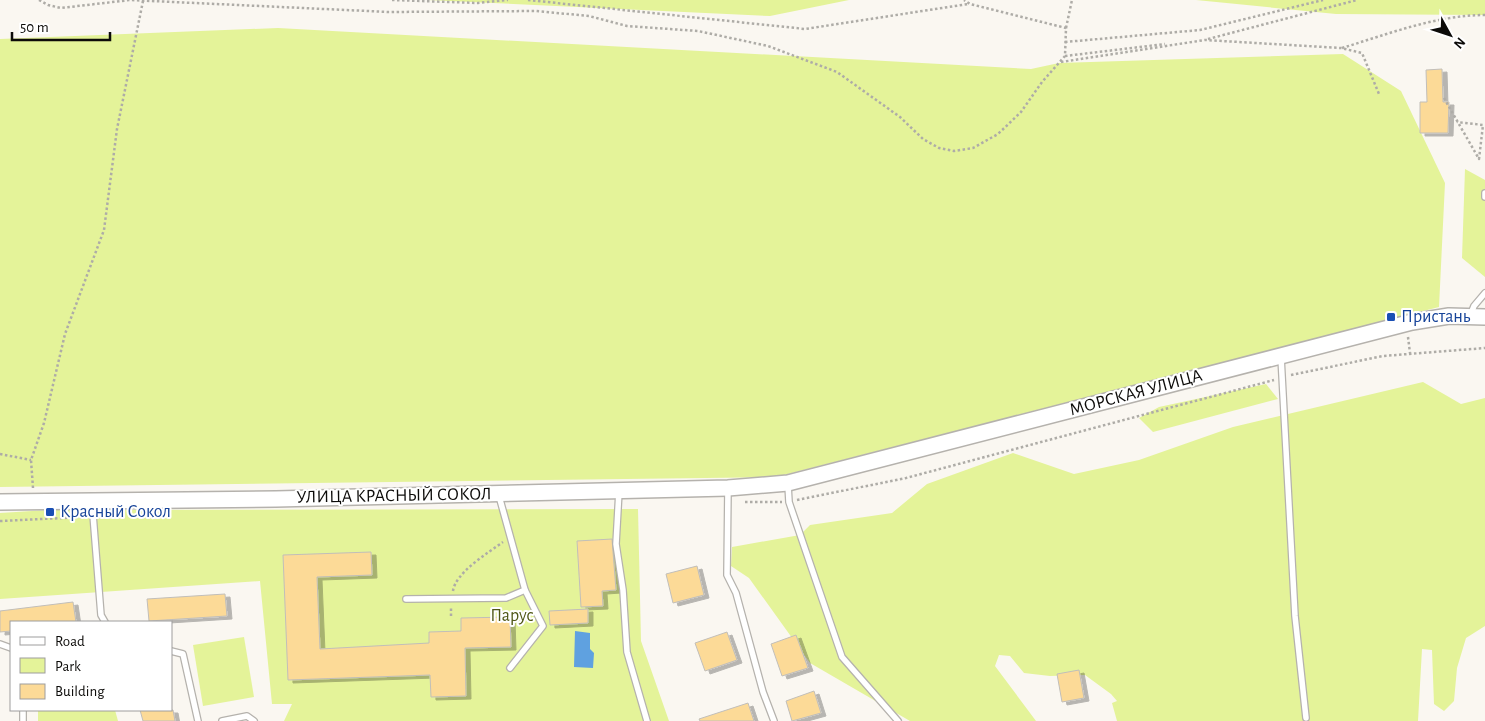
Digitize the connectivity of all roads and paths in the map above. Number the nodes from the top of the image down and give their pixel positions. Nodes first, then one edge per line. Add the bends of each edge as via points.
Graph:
1 (39, 0) edge
2 (143, 0) edge
3 (392, 0) edge
4 (508, 0) edge
5 (528, 0) edge
6 (964, 0) edge
7 (1072, 0) edge
8 (1323, 0) edge
9 (1357, 0) edge
10 (478, 2) edge
11 (970, 4) junction
12 (1485, 15) edge
13 (1066, 28) junction
14 (1205, 40) junction
15 (1065, 42) junction
16 (1341, 48) junction
17 (1065, 56) junction
18 (1059, 63) junction
19 (1379, 94) dead end
20 (1444, 98) dead end
21 (1457, 122) junction
22 (1485, 193) edge
23 (1485, 197) edge
24 (1485, 293) edge
25 (1469, 316) junction
26 (1485, 317) edge
27 (1485, 348) edge
28 (1281, 355) junction
29 (1282, 377) junction
30 (0, 454) edge
31 (31, 460) junction
32 (788, 483) junction
33 (619, 491) junction
34 (498, 494) junction
35 (729, 495) junction
36 (92, 500) junction
37 (0, 502) edge
38 (33, 502) junction
39 (789, 502) junction
40 (94, 516) junction
41 (0, 521) edge
42 (510, 537) junction
43 (526, 590) junction
44 (406, 599) dead end
45 (451, 599) junction
46 (101, 615) junction
47 (451, 616) dead end
48 (97, 621) edge
49 (105, 621) edge
50 (172, 651) edge
51 (510, 668) dead end
52 (1306, 718) dead end
53 (198, 721) edge
54 (222, 721) edge
55 (254, 721) edge
56 (647, 721) edge
57 (774, 721) edge
58 (898, 721) edge

1 - 2 path via 48,6 61,8
2 - 18 path via 389,12 536,11 589,16 627,26 698,30 768,46 837,72 900,117 923,139 939,148 954,151 973,148 998,134 1021,112
2 - 31 path via 117,129 104,230 64,334 44,423
3 - 10 path
4 - 10 path
5 - 11 path via 805,29
6 - 11 path
7 - 13 path
8 - 15 path via 1200,30
9 - 14 path
11 - 13 path
12 - 16 path via 1410,27
13 - 15 path
14 - 16 path
14 - 17 path
14 - 18 path
15 - 17 path
16 - 19 path via 1362,53
17 - 18 path
20 - 21 path
21 - 21 path via 1474,152 1479,159 1483,125
22 - 23 lane
24 - 25 lane
25 - 26 street, МОРСКАЯ УЛИЦА
25 - 28 street, МОРСКАЯ УЛИЦА via 1412,322
27 - 29 path via 1383,356
28 - 29 lane
28 - 32 street, МОРСКАЯ УЛИЦА
29 - 39 path via 906,478
29 - 52 lane via 1295,616
30 - 31 path
31 - 38 path
32 - 35 street, УЛИЦА КРАСНЫЙ СОКОЛ
32 - 39 lane
33 - 34 street, УЛИЦА КРАСНЫЙ СОКОЛ
33 - 35 street, УЛИЦА КРАСНЫЙ СОКОЛ
33 - 56 lane via 616,544 627,652
34 - 36 street, УЛИЦА КРАСНЫЙ СОКОЛ
34 - 42 lane
35 - 39 path
35 - 57 lane via 727,574 736,593
36 - 38 street, УЛИЦА КРАСНЫЙ СОКОЛ
36 - 40 lane
37 - 38 street, УЛИЦА КРАСНЫЙ СОКОЛ
39 - 58 lane via 842,657
40 - 41 path
40 - 46 lane
42 - 43 lane
42 - 45 path via 482,556 454,583
43 - 45 lane via 506,598
43 - 51 lane via 543,626
44 - 45 lane
45 - 47 path
46 - 48 lane
46 - 49 lane
50 - 53 lane via 183,654
54 - 55 lane via 247,716

